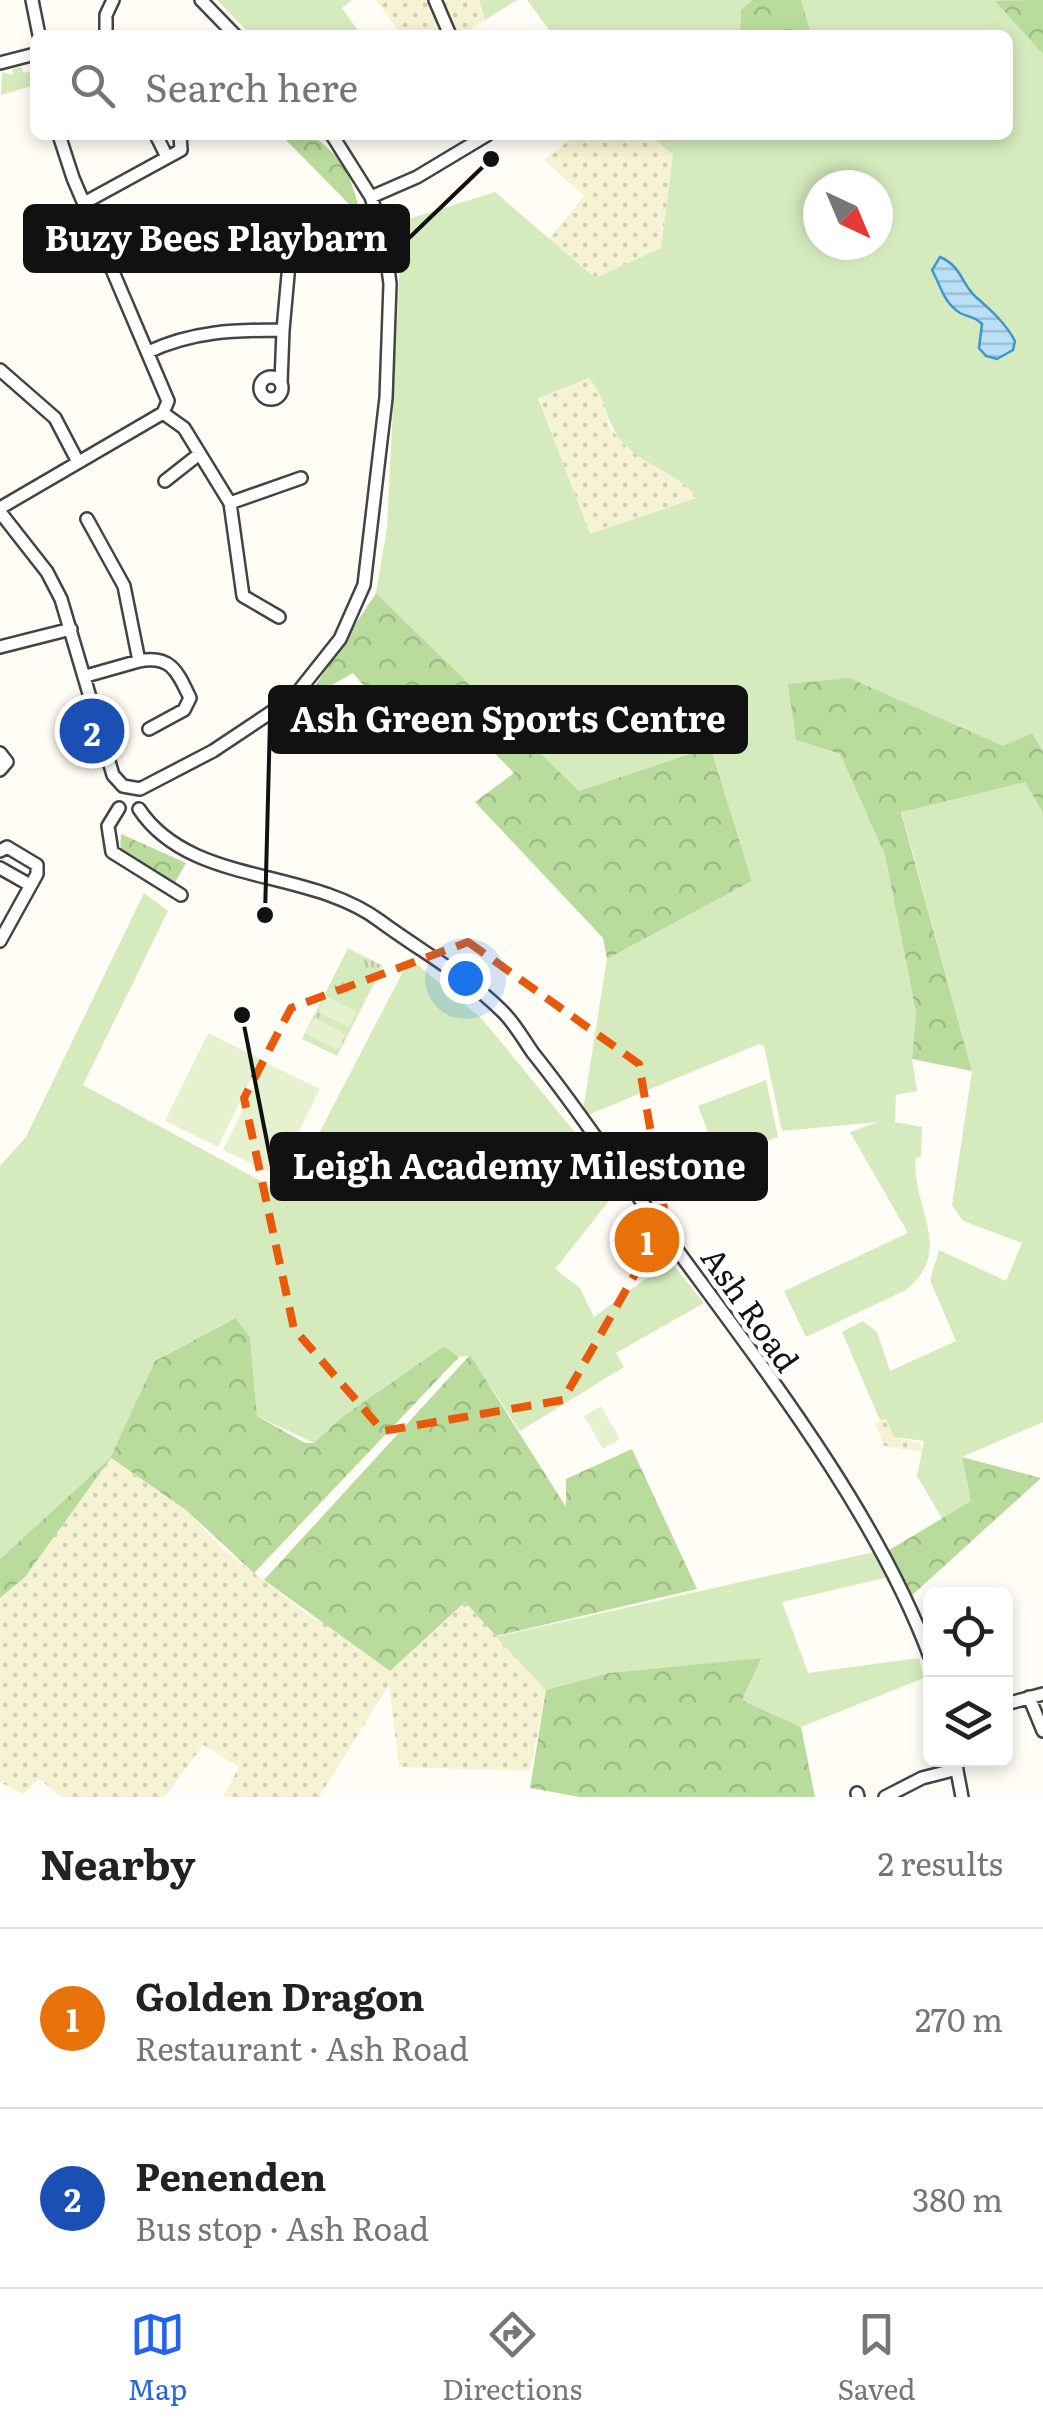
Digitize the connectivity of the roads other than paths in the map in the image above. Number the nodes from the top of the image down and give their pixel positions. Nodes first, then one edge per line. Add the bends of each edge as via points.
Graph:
1 (32, 0) edge
2 (113, 0) edge
3 (201, 0) edge
4 (435, 0) edge
5 (38, 30) edge
6 (106, 30) edge
7 (230, 30) edge
8 (448, 30) edge
9 (30, 54) edge
10 (1, 57) edge
11 (61, 140) edge
12 (158, 140) edge
13 (180, 140) edge
14 (335, 140) edge
15 (479, 140) edge
16 (167, 157) junction
17 (371, 197) junction
18 (84, 203) junction
19 (289, 254) dead end
20 (283, 330) junction
21 (148, 352) junction
22 (0, 370) edge
23 (281, 383) dead end
24 (163, 413) junction
25 (198, 455) junction
26 (78, 462) junction
27 (301, 478) dead end
28 (165, 481) dead end
29 (230, 503) junction
30 (0, 510) edge
31 (86, 519) dead end
32 (280, 616) dead end
33 (71, 628) junction
34 (0, 647) edge
35 (139, 661) junction
36 (86, 676) junction
37 (149, 729) dead end
38 (0, 753) edge
39 (0, 770) edge
40 (123, 786) junction
41 (140, 789) junction
42 (120, 808) junction
43 (139, 810) junction
44 (0, 851) edge
45 (0, 868) edge
46 (30, 885) junction
47 (180, 894) dead end
48 (0, 941) edge
49 (923, 1637) edge
50 (1043, 1694) edge
51 (1029, 1697) junction
52 (1013, 1702) edge
53 (1043, 1730) edge
54 (949, 1767) edge
55 (957, 1767) edge
56 (885, 1797) edge
57 (962, 1797) edge

1 - 5 street
2 - 6 street
3 - 7 street
4 - 8 street
9 - 10 street
11 - 18 street
12 - 16 street
13 - 16 street via 181,150
14 - 17 street
15 - 17 street
16 - 18 street
17 - 41 street via 386,253 389,334 370,559 354,613 294,697
18 - 21 street
19 - 20 street
20 - 21 street via 218,330
20 - 23 street
21 - 24 street via 168,401
22 - 26 street via 55,418
24 - 25 street via 184,428
24 - 26 street
25 - 28 street
25 - 29 street
26 - 30 street
27 - 29 street
29 - 32 street via 244,596
30 - 33 street via 47,572
31 - 35 street via 124,586
33 - 34 street
33 - 36 street
35 - 36 street
35 - 37 street via 170,662 190,698 184,710
36 - 40 street via 107,761
38 - 39 street via 7,762
40 - 41 street
40 - 42 street via 116,796
41 - 43 street
42 - 43 street
42 - 47 street via 108,826 112,852
43 - 49 street, Ash Road via 152,828 194,856 282,878 375,917 504,1013 811,1442 879,1548
44 - 46 street via 7,847 37,865
45 - 46 street
46 - 48 street
50 - 51 street
51 - 52 street
51 - 53 street
54 - 56 street
55 - 57 street

